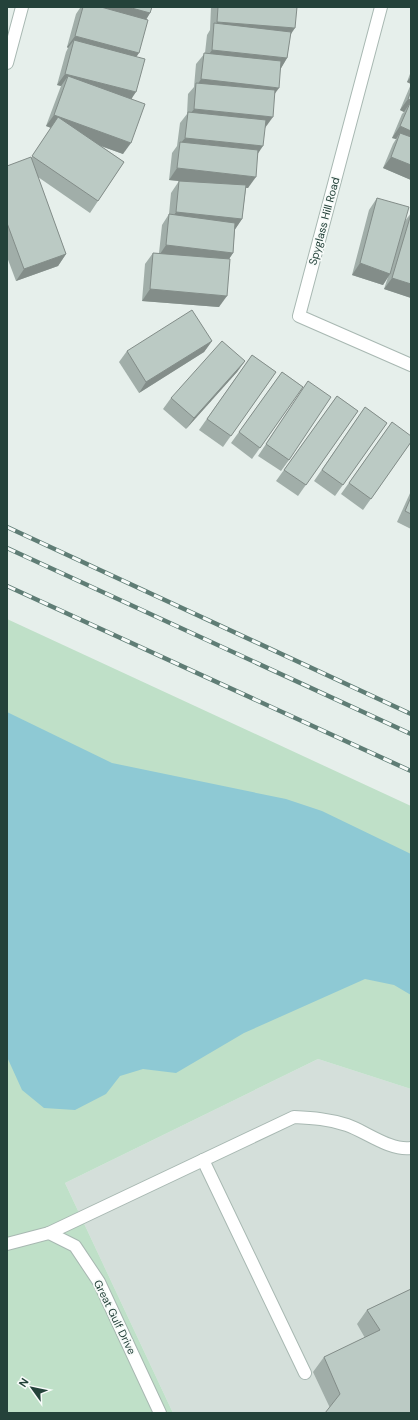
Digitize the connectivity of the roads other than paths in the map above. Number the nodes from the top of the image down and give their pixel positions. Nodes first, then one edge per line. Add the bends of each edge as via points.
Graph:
1 (22, 7) edge
2 (381, 7) edge
3 (7, 63) edge
4 (411, 365) edge
5 (411, 1148) edge
6 (203, 1160) junction
7 (48, 1234) junction
8 (7, 1244) edge
9 (305, 1373) dead end
10 (160, 1413) edge

1 - 3 street
2 - 4 street, Spyglass Hill Road via 299,316
5 - 6 street via 379,1141 349,1126 326,1119 294,1117
6 - 7 street
6 - 9 street
7 - 8 street
7 - 10 street, Great Gulf Drive via 75,1246 100,1282

